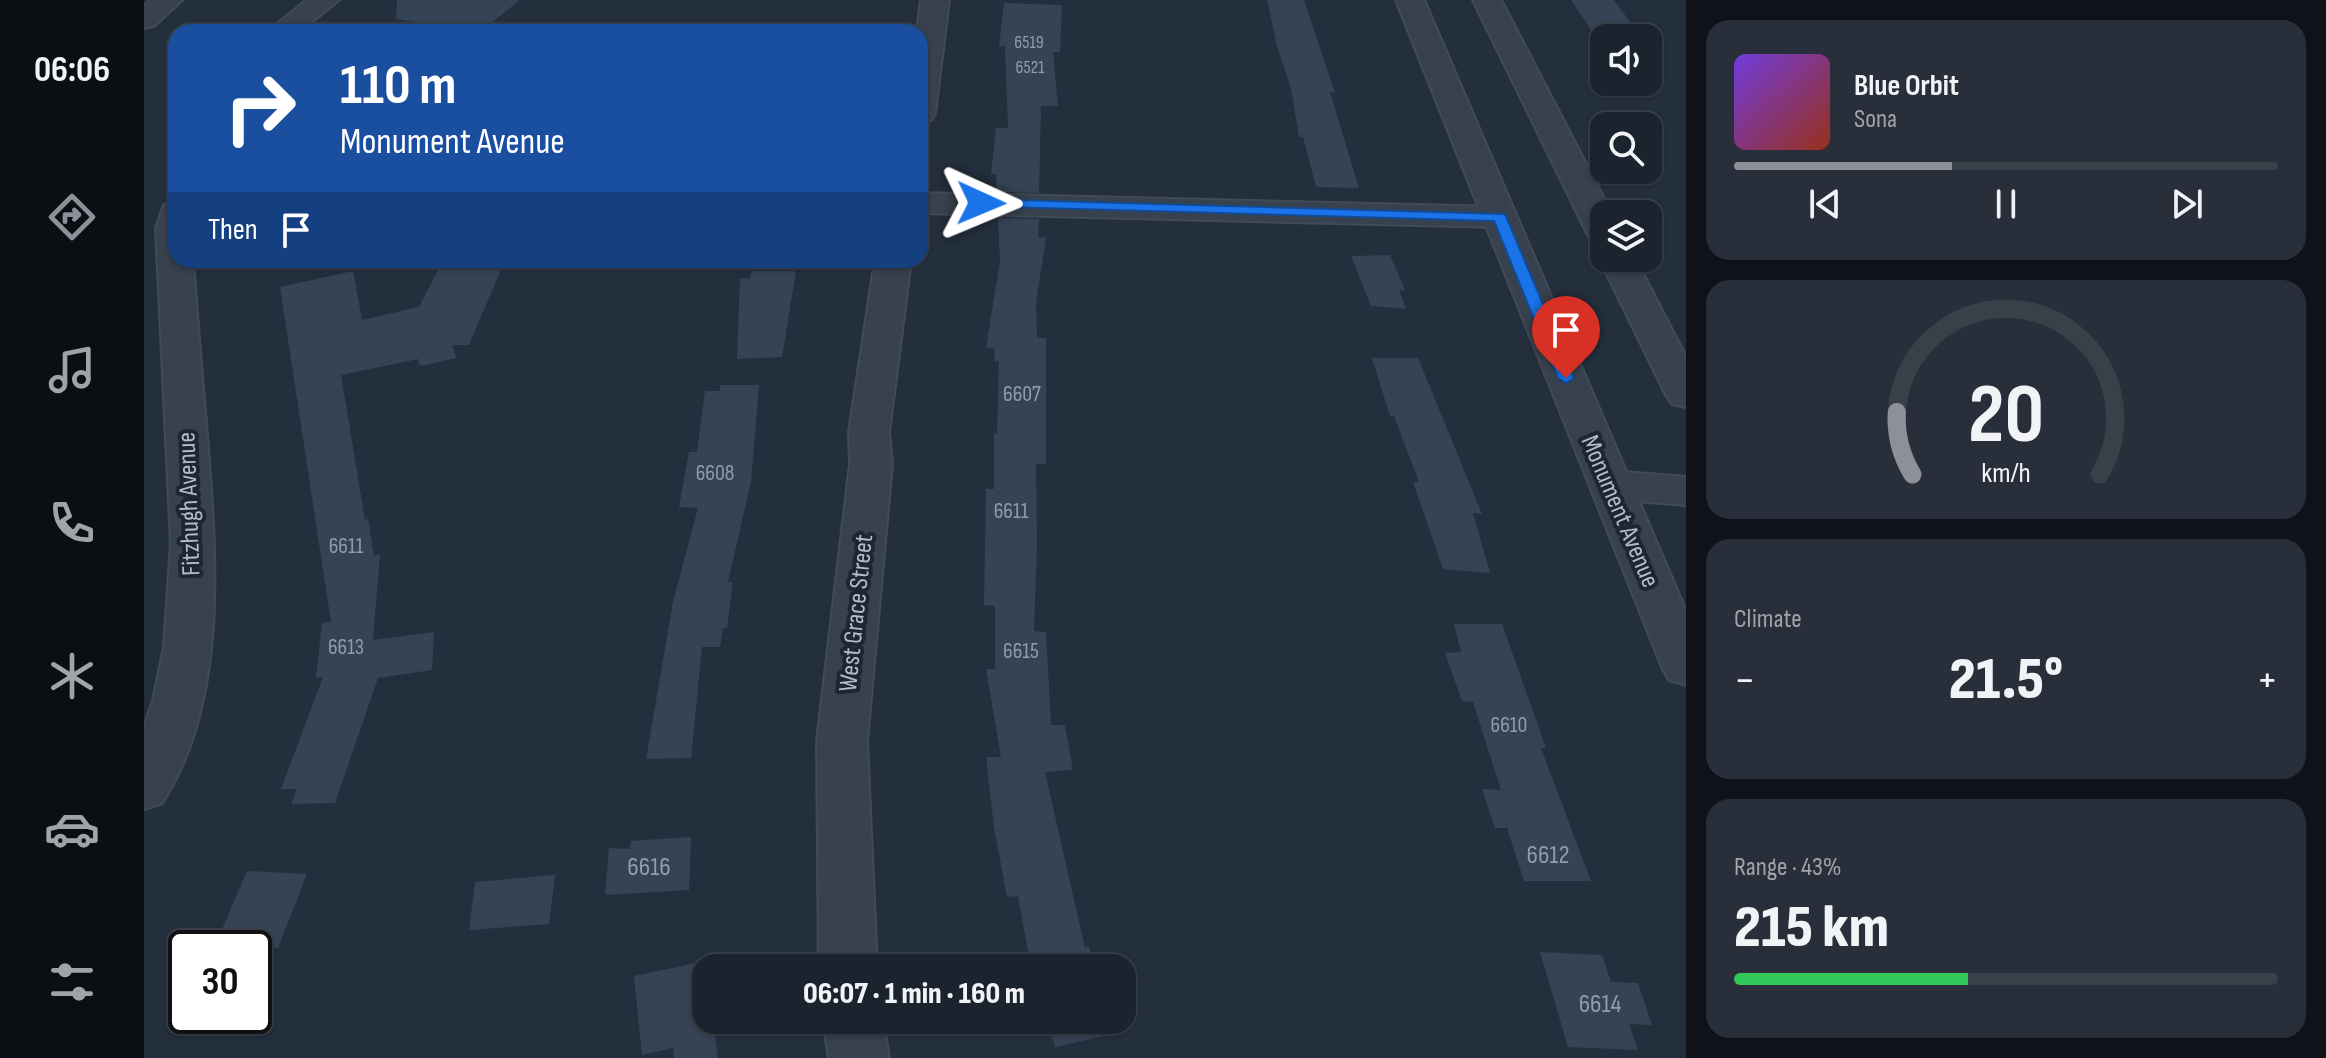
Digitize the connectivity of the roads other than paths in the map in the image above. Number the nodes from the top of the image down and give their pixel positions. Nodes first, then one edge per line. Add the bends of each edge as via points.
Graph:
1 (168, 0) edge
2 (325, 0) edge
3 (935, 0) edge
4 (1410, 0) edge
5 (1487, 0) edge
6 (144, 20) edge
7 (292, 24) edge
8 (928, 53) edge
9 (928, 203) edge
10 (1590, 205) edge
11 (168, 206) edge
12 (144, 211) edge
13 (1500, 217) junction
14 (176, 268) edge
15 (892, 268) edge
16 (1624, 272) edge
17 (1686, 395) edge
18 (1611, 485) junction
19 (1686, 491) edge
20 (1686, 667) edge
21 (144, 788) edge
22 (848, 954) edge
23 (855, 1034) edge
24 (859, 1058) edge

1 - 6 street
2 - 7 street
3 - 8 street
4 - 13 street, Monument Avenue
5 - 10 street
9 - 13 street
11 - 12 street
13 - 18 street, Monument Avenue
14 - 21 street, Fitzhugh Avenue via 193,544 188,647 178,701
15 - 22 street, West Grace Street via 869,432 871,464 842,741
16 - 17 street
18 - 19 street
18 - 20 street, Monument Avenue
23 - 24 street

